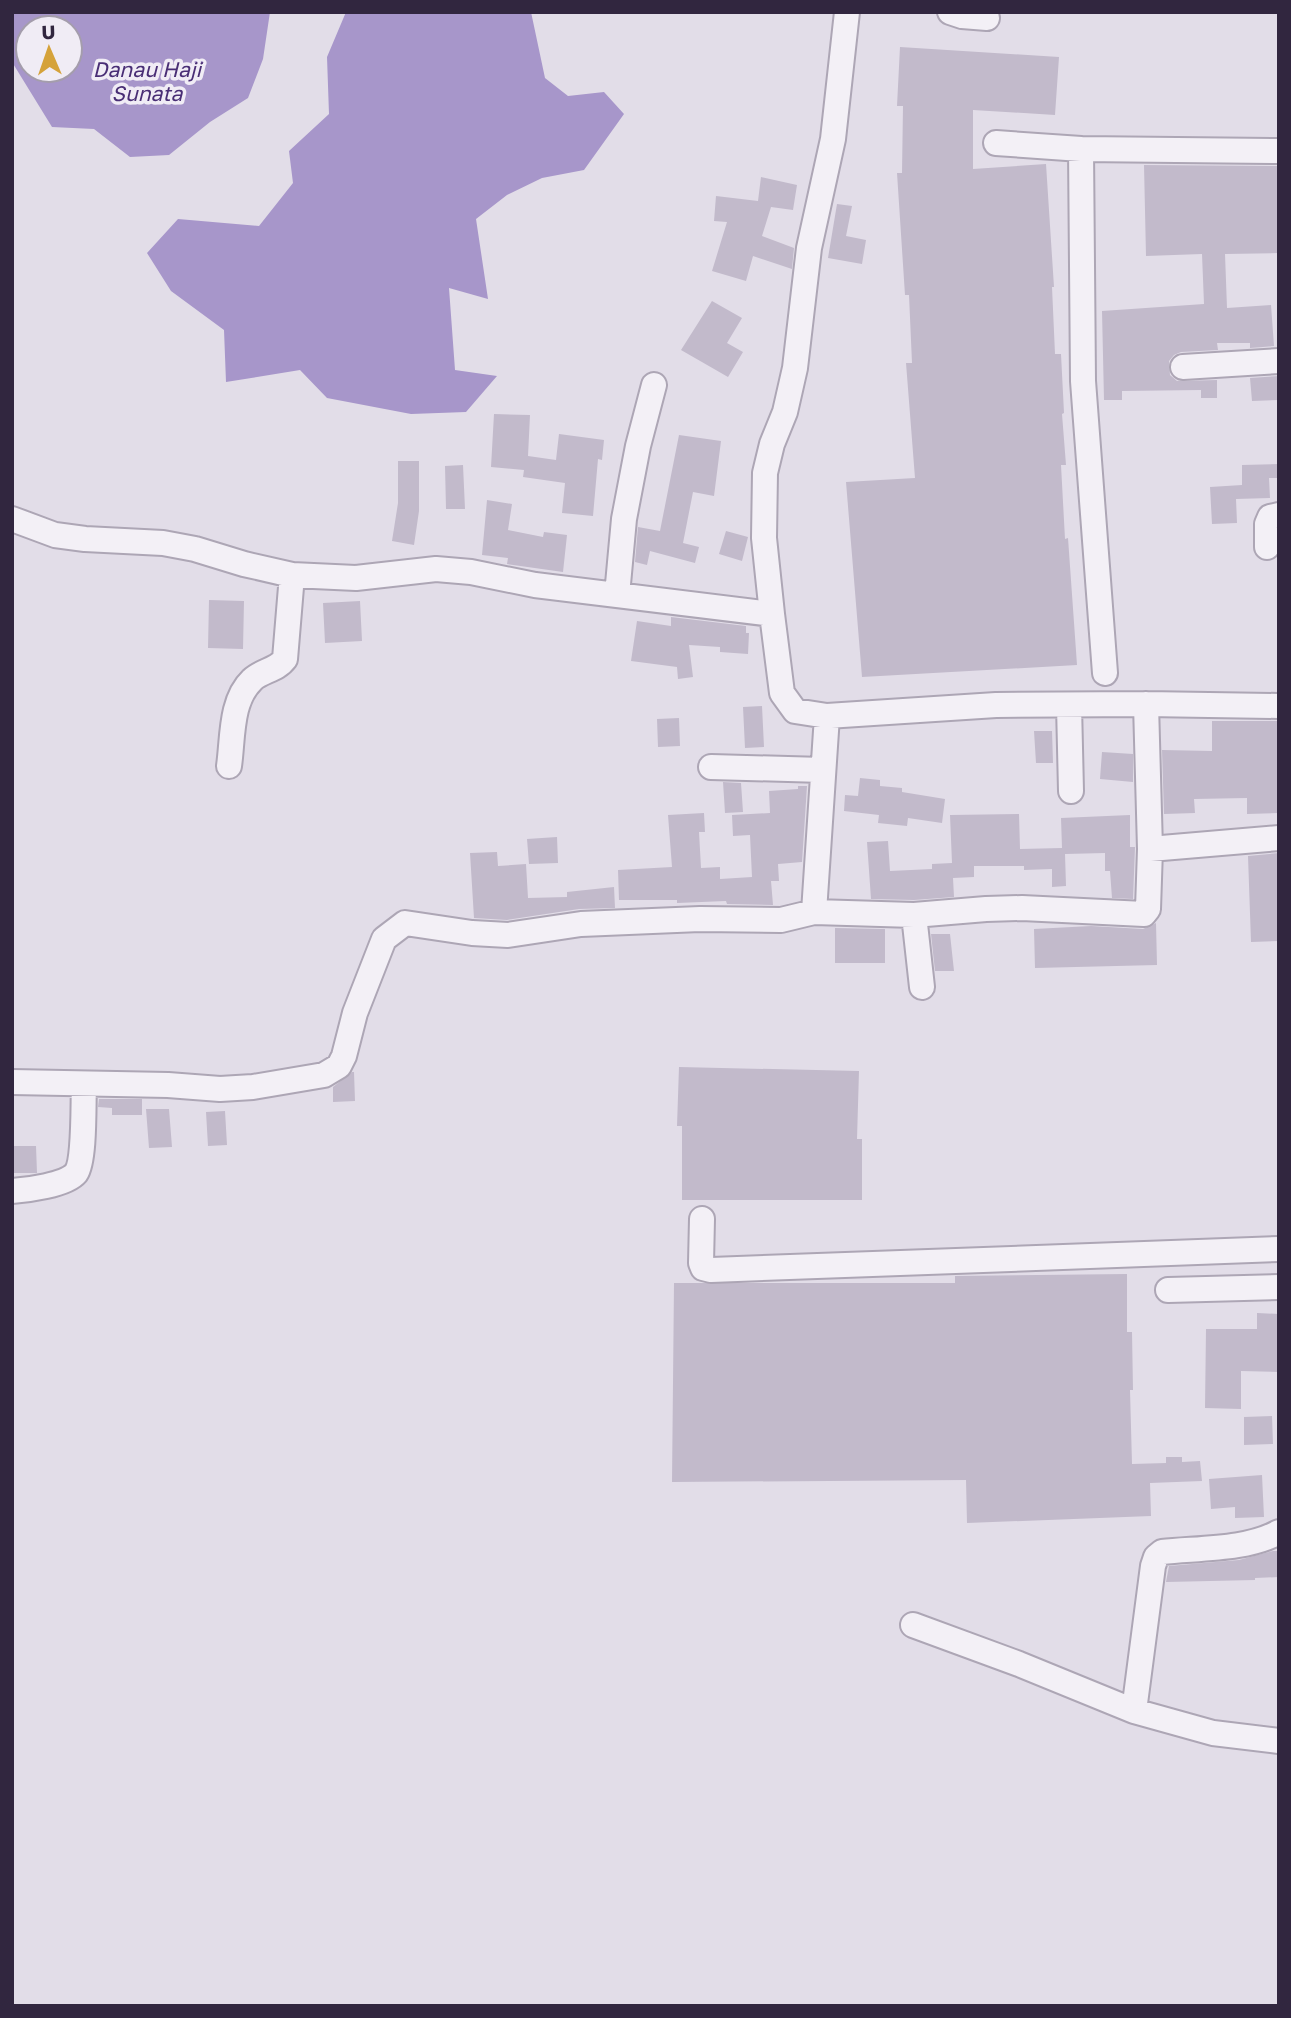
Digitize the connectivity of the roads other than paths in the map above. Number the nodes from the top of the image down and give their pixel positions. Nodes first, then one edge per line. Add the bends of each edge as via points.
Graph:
1 (847, 12) edge
2 (950, 12) edge
3 (987, 18) dead end
4 (996, 143) dead end
5 (1081, 149) junction
6 (1279, 151) edge
7 (1279, 361) edge
8 (1182, 367) dead end
9 (654, 385) dead end
10 (1279, 515) edge
11 (12, 519) edge
12 (1267, 547) dead end
13 (292, 575) junction
14 (617, 594) junction
15 (772, 614) junction
16 (1105, 673) dead end
17 (1146, 704) junction
18 (1069, 705) junction
19 (1279, 706) edge
20 (827, 716) junction
21 (229, 766) dead end
22 (711, 767) dead end
23 (823, 770) junction
24 (1071, 791) dead end
25 (1279, 838) edge
26 (1150, 849) junction
27 (814, 912) junction
28 (914, 915) junction
29 (922, 987) dead end
30 (12, 1082) edge
31 (84, 1084) junction
32 (12, 1191) edge
33 (702, 1219) dead end
34 (1279, 1250) edge
35 (1279, 1287) edge
36 (1168, 1290) dead end
37 (1279, 1532) edge
38 (913, 1625) dead end
39 (1135, 1712) junction
40 (1279, 1741) edge

1 - 15 street via 833,139 809,248 796,368 765,473 764,538
2 - 3 street
4 - 5 street
5 - 6 street
5 - 16 street via 1083,381
7 - 8 street
9 - 14 street via 624,519
10 - 12 street via 1268,521
11 - 13 street via 54,535 163,542
13 - 14 street via 356,578 436,569
13 - 21 street via 285,659 258,674 242,693
14 - 15 street
15 - 20 street via 782,693 795,711
17 - 18 street
17 - 19 street
17 - 26 street
18 - 20 street via 955,706
18 - 24 street
20 - 23 street
22 - 23 street
23 - 27 street
25 - 26 street
26 - 28 street via 1148,909 1144,914 1010,908
27 - 28 street
27 - 31 street via 781,920 581,924 508,934 405,923 384,939 355,1013 344,1056 339,1066 324,1075 220,1089
28 - 29 street
30 - 31 street
31 - 32 street via 77,1171 53,1184
33 - 34 street via 701,1263 711,1270
35 - 36 street
37 - 39 street via 1243,1544 1162,1552 1156,1558
38 - 39 street
39 - 40 street via 1213,1733

